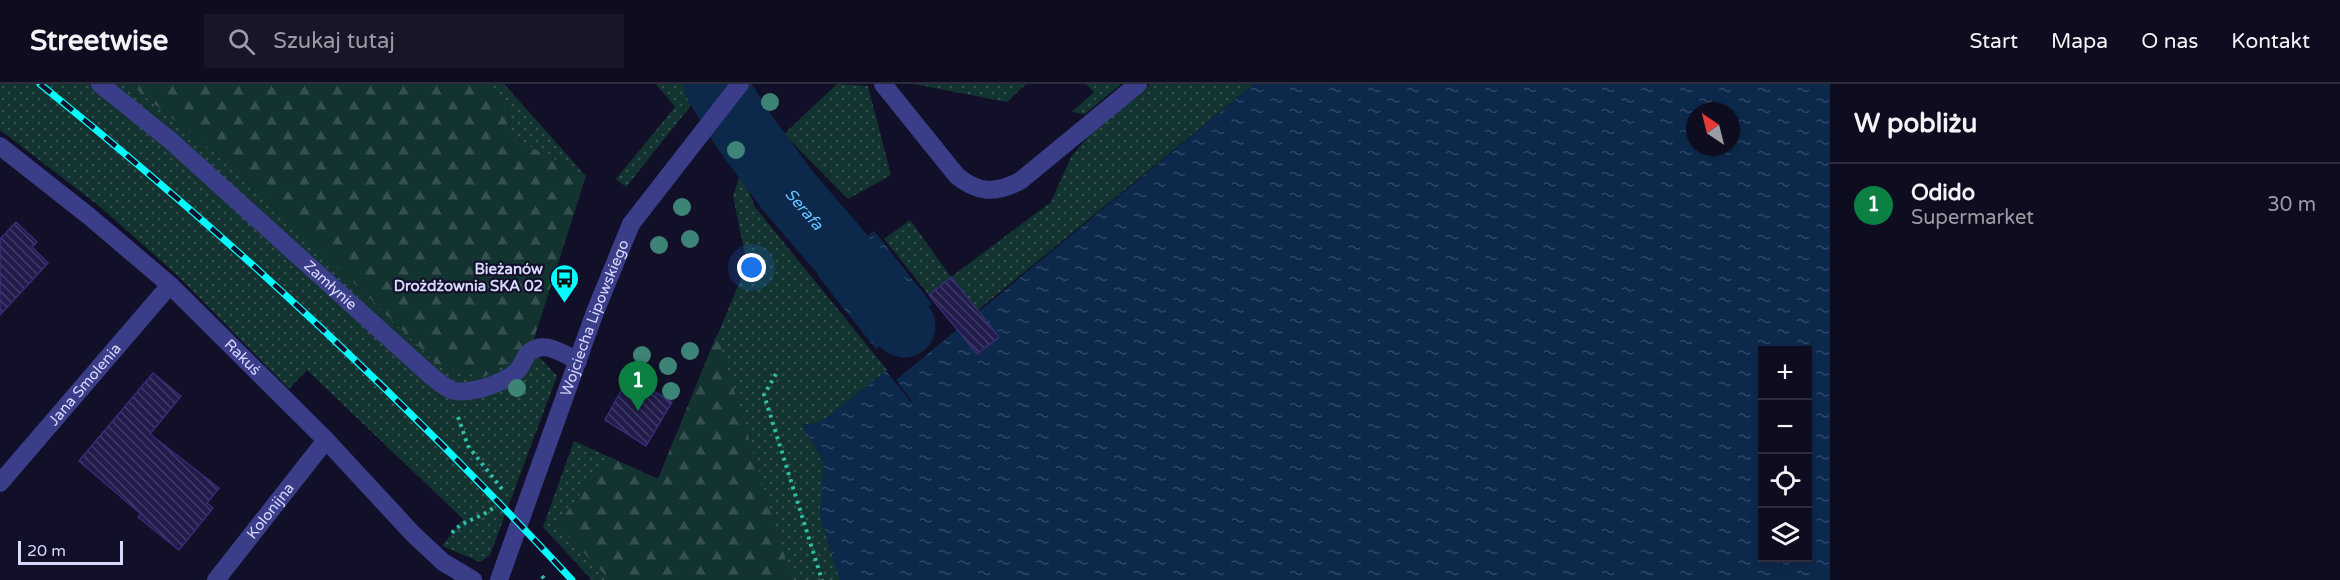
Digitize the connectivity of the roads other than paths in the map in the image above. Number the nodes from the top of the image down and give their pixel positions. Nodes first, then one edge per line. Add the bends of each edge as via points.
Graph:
1 (100, 84) edge
2 (740, 84) edge
3 (883, 84) edge
4 (1138, 84) edge
5 (0, 146) edge
6 (170, 285) junction
7 (578, 361) junction
8 (326, 440) junction
9 (0, 483) edge
10 (216, 580) edge
11 (473, 580) edge
12 (499, 580) edge

1 - 7 street, Zamłynie via 171,141 451,390 471,391 492,385 518,370 525,355 536,348 554,349
2 - 7 street, Wojciecha Lipowskiego via 631,224
3 - 4 street via 957,176 970,187 986,192 1004,190 1020,181
5 - 6 street, Rakuś
6 - 8 street, Rakuś
6 - 9 street, Jana Smolenia
7 - 12 street, Wojciecha Lipowskiego
8 - 10 street, Kolonijna
8 - 11 street, Rakuś via 435,554

